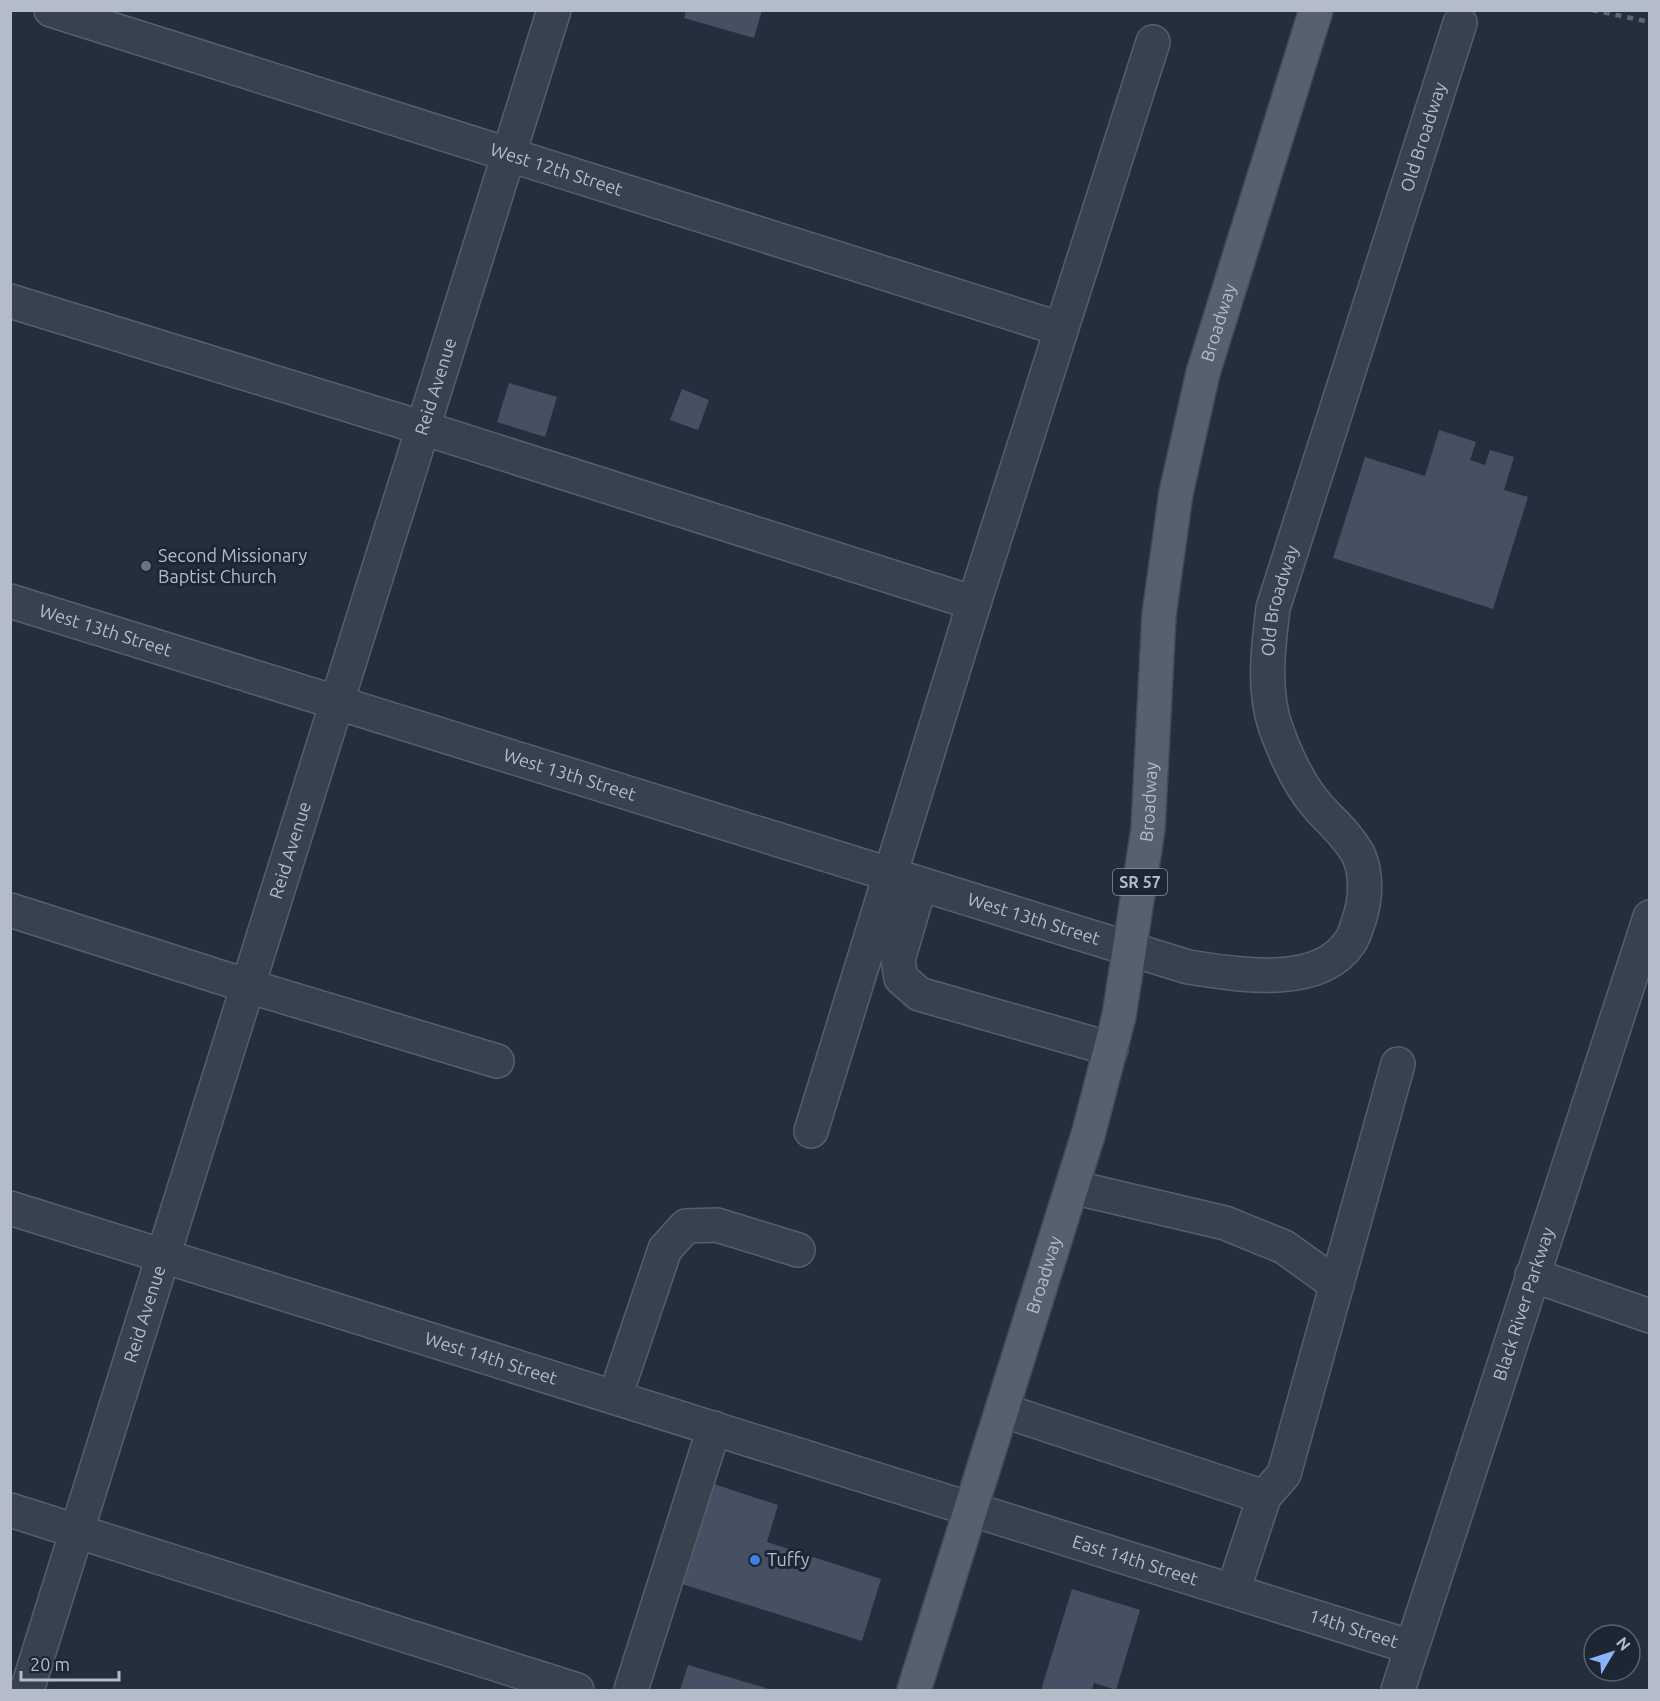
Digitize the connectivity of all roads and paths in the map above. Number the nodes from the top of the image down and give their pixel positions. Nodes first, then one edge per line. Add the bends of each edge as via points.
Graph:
1 (51, 10) edge
2 (554, 10) edge
3 (1316, 10) edge
4 (1460, 23) dead end
5 (1153, 42) dead end
6 (509, 154) junction
7 (10, 301) edge
8 (1061, 328) junction
9 (423, 428) junction
10 (10, 601) edge
11 (974, 603) junction
12 (337, 703) junction
13 (889, 876) junction
14 (920, 885) junction
15 (10, 910) edge
16 (1650, 917) edge
17 (1130, 950) junction
18 (248, 986) junction
19 (1111, 1049) junction
20 (497, 1061) dead end
21 (1398, 1064) dead end
22 (812, 1131) dead end
23 (1072, 1187) junction
24 (10, 1208) edge
25 (798, 1250) dead end
26 (163, 1256) junction
27 (1532, 1275) junction
28 (1337, 1285) junction
29 (1650, 1316) edge
30 (615, 1397) junction
31 (1002, 1410) junction
32 (714, 1428) junction
33 (1264, 1497) junction
34 (971, 1509) junction
35 (10, 1510) edge
36 (77, 1530) junction
37 (1233, 1591) junction
38 (1298, 1612) joint
39 (1412, 1647) junction
40 (27, 1690) edge
41 (577, 1690) edge
42 (632, 1690) edge
43 (915, 1690) edge
44 (1398, 1690) edge

1 - 6 street, West 12th Street
2 - 6 street, Reid Avenue
3 - 17 main road, Broadway / SR 57 via 1203,373 1176,493 1159,615 1148,829
4 - 17 street, Old Broadway via 1273,608 1268,647 1271,706 1286,753 1307,793 1350,840 1364,873 1364,898 1356,930 1352,941 1333,959 1304,972 1284,975 1188,967
5 - 8 street
6 - 8 street, West 12th Street
6 - 9 street, Reid Avenue
7 - 9 street
8 - 11 street
9 - 11 street
9 - 12 street, Reid Avenue
10 - 12 street, West 13th Street
11 - 13 street
12 - 13 street, West 13th Street
12 - 18 street, Reid Avenue
13 - 14 street, West 13th Street
13 - 22 street
14 - 17 street, West 13th Street
14 - 19 street via 898,960 901,978 919,994
15 - 18 street
16 - 27 street, Black River Parkway
17 - 19 main road, Broadway / SR 57
18 - 20 street
18 - 26 street, Reid Avenue
19 - 23 main road, Broadway / SR 57
21 - 28 street
23 - 28 street via 1226,1223 1284,1247
23 - 31 main road, Broadway / SR 57
24 - 26 street, West 14th Street
25 - 30 street via 717,1225 686,1226 665,1249
26 - 30 street, West 14th Street
26 - 36 street, Reid Avenue
27 - 29 street
27 - 39 street, Black River Parkway
28 - 33 street via 1284,1474
30 - 32 street, West 14th Street
31 - 33 street
31 - 34 main road, Broadway / SR 57
32 - 34 street, West 14th Street
32 - 42 street
33 - 37 street
34 - 37 street, East 14th Street
34 - 43 main road, Broadway / SR 57
35 - 36 street
36 - 40 street, Reid Avenue
36 - 41 street
37 - 38 street, East 14th Street
38 - 39 street, 14th Street
39 - 44 street, Black River Parkway

